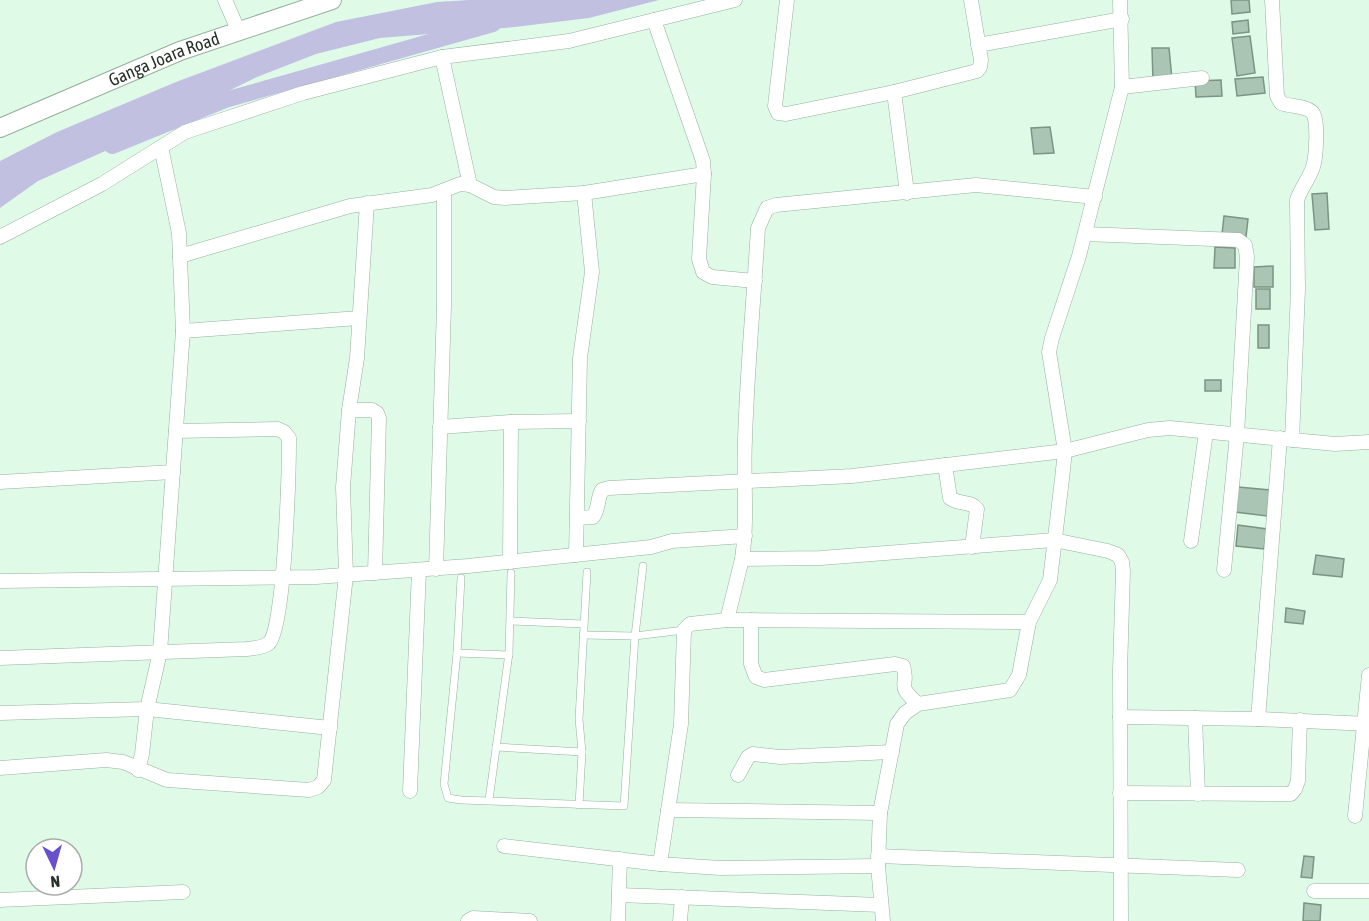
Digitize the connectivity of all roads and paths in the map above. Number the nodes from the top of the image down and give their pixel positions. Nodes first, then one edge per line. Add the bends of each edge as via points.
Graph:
1 (225, 0) edge
2 (332, 0) edge
3 (735, 0) edge
4 (787, 0) edge
5 (971, 0) edge
6 (1120, 0) edge
7 (1272, 0) edge
8 (654, 20) junction
9 (1122, 20) junction
10 (239, 32) junction
11 (978, 45) junction
12 (442, 57) junction
13 (1202, 78) dead end
14 (1122, 87) junction
15 (894, 92) junction
16 (0, 128) edge
17 (161, 147) junction
18 (704, 174) junction
19 (470, 185) junction
20 (444, 191) junction
21 (584, 193) junction
22 (907, 193) junction
23 (1095, 196) junction
24 (367, 203) junction
25 (1085, 234) junction
26 (0, 237) edge
27 (180, 256) junction
28 (755, 281) junction
29 (359, 318) junction
30 (183, 331) junction
31 (349, 410) junction
32 (579, 421) junction
33 (511, 423) junction
34 (440, 427) junction
35 (176, 431) junction
36 (1206, 432) junction
37 (1237, 434) junction
38 (1286, 439) junction
39 (1369, 442) edge
40 (1065, 451) junction
41 (945, 465) junction
42 (173, 472) junction
43 (744, 481) junction
44 (0, 482) edge
45 (577, 518) junction
46 (746, 536) junction
47 (1054, 540) junction
48 (1191, 541) dead end
49 (972, 547) junction
50 (576, 555) junction
51 (742, 559) junction
52 (643, 566) dead end
53 (510, 568) junction
54 (436, 569) junction
55 (419, 570) junction
56 (1224, 570) dead end
57 (587, 572) dead end
58 (375, 573) junction
59 (346, 575) junction
60 (283, 577) junction
61 (165, 578) junction
62 (460, 578) dead end
63 (0, 581) edge
64 (727, 620) junction
65 (751, 620) junction
66 (511, 621) junction
67 (1029, 622) junction
68 (584, 624) junction
69 (684, 630) junction
70 (583, 635) junction
71 (634, 636) junction
72 (159, 652) junction
73 (457, 653) junction
74 (509, 655) junction
75 (0, 658) edge
76 (1369, 675) edge
77 (918, 704) junction
78 (147, 710) junction
79 (0, 713) edge
80 (1120, 717) junction
81 (1195, 718) junction
82 (1258, 719) junction
83 (1300, 720) junction
84 (1366, 724) edge
85 (330, 728) junction
86 (496, 747) junction
87 (582, 752) junction
88 (892, 752) junction
89 (0, 768) edge
90 (138, 770) junction
91 (738, 775) dead end
92 (410, 790) dead end
93 (1120, 793) junction
94 (1198, 794) junction
95 (489, 800) junction
96 (579, 805) junction
97 (668, 810) junction
98 (880, 813) junction
99 (1354, 816) dead end
100 (504, 846) dead end
101 (620, 860) junction
102 (878, 861) junction
103 (660, 864) junction
104 (1121, 866) junction
105 (1238, 870) dead end
106 (1314, 891) dead end
107 (1369, 891) edge
108 (183, 892) dead end
109 (619, 895) junction
110 (682, 897) junction
111 (0, 900) edge
112 (881, 904) junction
113 (468, 921) edge
114 (530, 921) edge
115 (618, 921) edge
116 (680, 921) edge
117 (883, 921) edge
118 (1121, 921) edge

1 - 10 street
2 - 10 main road, Ganga Joara Road
3 - 8 street
4 - 15 street via 775,106 778,113
5 - 11 street
6 - 9 street
7 - 38 street via 1277,96 1281,103 1313,113 1316,120 1313,165 1297,200 1298,289
8 - 12 street via 568,41
8 - 18 street via 698,145
9 - 11 street
9 - 14 street
10 - 16 main road, Ganga Joara Road via 180,51
11 - 15 street via 977,71
12 - 17 street via 303,93 185,132
12 - 19 street
13 - 14 street
14 - 23 street
15 - 22 street
17 - 26 street via 102,184
17 - 27 street
18 - 21 street
18 - 28 street via 699,259 703,272 712,277
19 - 20 street via 460,184
19 - 21 street via 505,198
20 - 24 street
20 - 34 street
21 - 32 street via 592,272 580,358
22 - 23 street via 975,185
22 - 28 street via 767,208 758,228
23 - 25 street
24 - 27 street
24 - 29 street
25 - 37 street via 1238,240 1245,245
25 - 40 street via 1049,352
27 - 30 street
28 - 43 street
29 - 30 street
29 - 31 street
30 - 35 street
31 - 58 street via 372,410 379,418
31 - 59 street via 342,501
32 - 33 street
32 - 45 street
33 - 34 street
33 - 53 street
34 - 54 street
35 - 42 street
35 - 60 street via 278,429 289,438
36 - 37 street
36 - 40 street via 1148,430
36 - 48 street
37 - 38 street
37 - 56 street
38 - 39 street via 1335,444
38 - 82 street
40 - 41 street
40 - 47 street
41 - 43 street via 852,476
41 - 49 street via 950,498 977,509
42 - 44 street
42 - 61 street
43 - 45 street via 609,488 599,495 593,517
43 - 46 street
45 - 50 street
46 - 50 street
46 - 51 street
47 - 49 street
47 - 67 street via 1050,580
47 - 80 street via 1108,551 1118,555 1122,562
49 - 51 street via 802,560
50 - 53 street
51 - 64 street
52 - 71 lane
53 - 54 street
53 - 66 lane
54 - 55 street
55 - 58 street
55 - 92 street
57 - 68 lane
58 - 59 street
59 - 60 street
59 - 85 street
60 - 61 street
60 - 72 street via 274,634 269,643 247,649
61 - 63 street
61 - 72 street
62 - 73 lane
64 - 65 street
64 - 69 street via 690,624
65 - 67 street
65 - 77 street via 756,676 764,680 895,664 903,666 906,693
66 - 68 lane
66 - 74 lane
67 - 77 street via 1019,675 1010,690
68 - 70 lane
69 - 71 lane
69 - 97 street via 681,723
70 - 71 lane
70 - 87 lane via 579,719
71 - 96 lane via 624,806
72 - 75 street
72 - 78 street
73 - 74 lane
73 - 95 lane via 444,784 448,798
74 - 86 lane
76 - 84 street
77 - 88 street via 897,724
78 - 79 street
78 - 85 street
78 - 90 street
80 - 81 street
80 - 93 street
81 - 82 street
81 - 94 street
82 - 83 street
83 - 84 street
83 - 94 street via 1298,781 1291,794
84 - 99 street
85 - 90 street via 324,780 309,790 166,780
86 - 87 lane
86 - 95 lane
87 - 96 lane
88 - 91 street via 780,757 753,754
88 - 98 street
89 - 90 street via 106,760 123,762
93 - 94 street
93 - 104 street
95 - 96 lane
97 - 98 street
97 - 103 street
98 - 102 street
100 - 101 street
101 - 103 street
101 - 109 street
102 - 103 street via 720,868
102 - 104 street
102 - 112 street
104 - 105 street
104 - 118 street
106 - 107 street
108 - 111 street
109 - 110 street
109 - 115 street
110 - 112 street
110 - 116 street
112 - 117 street
113 - 114 street

